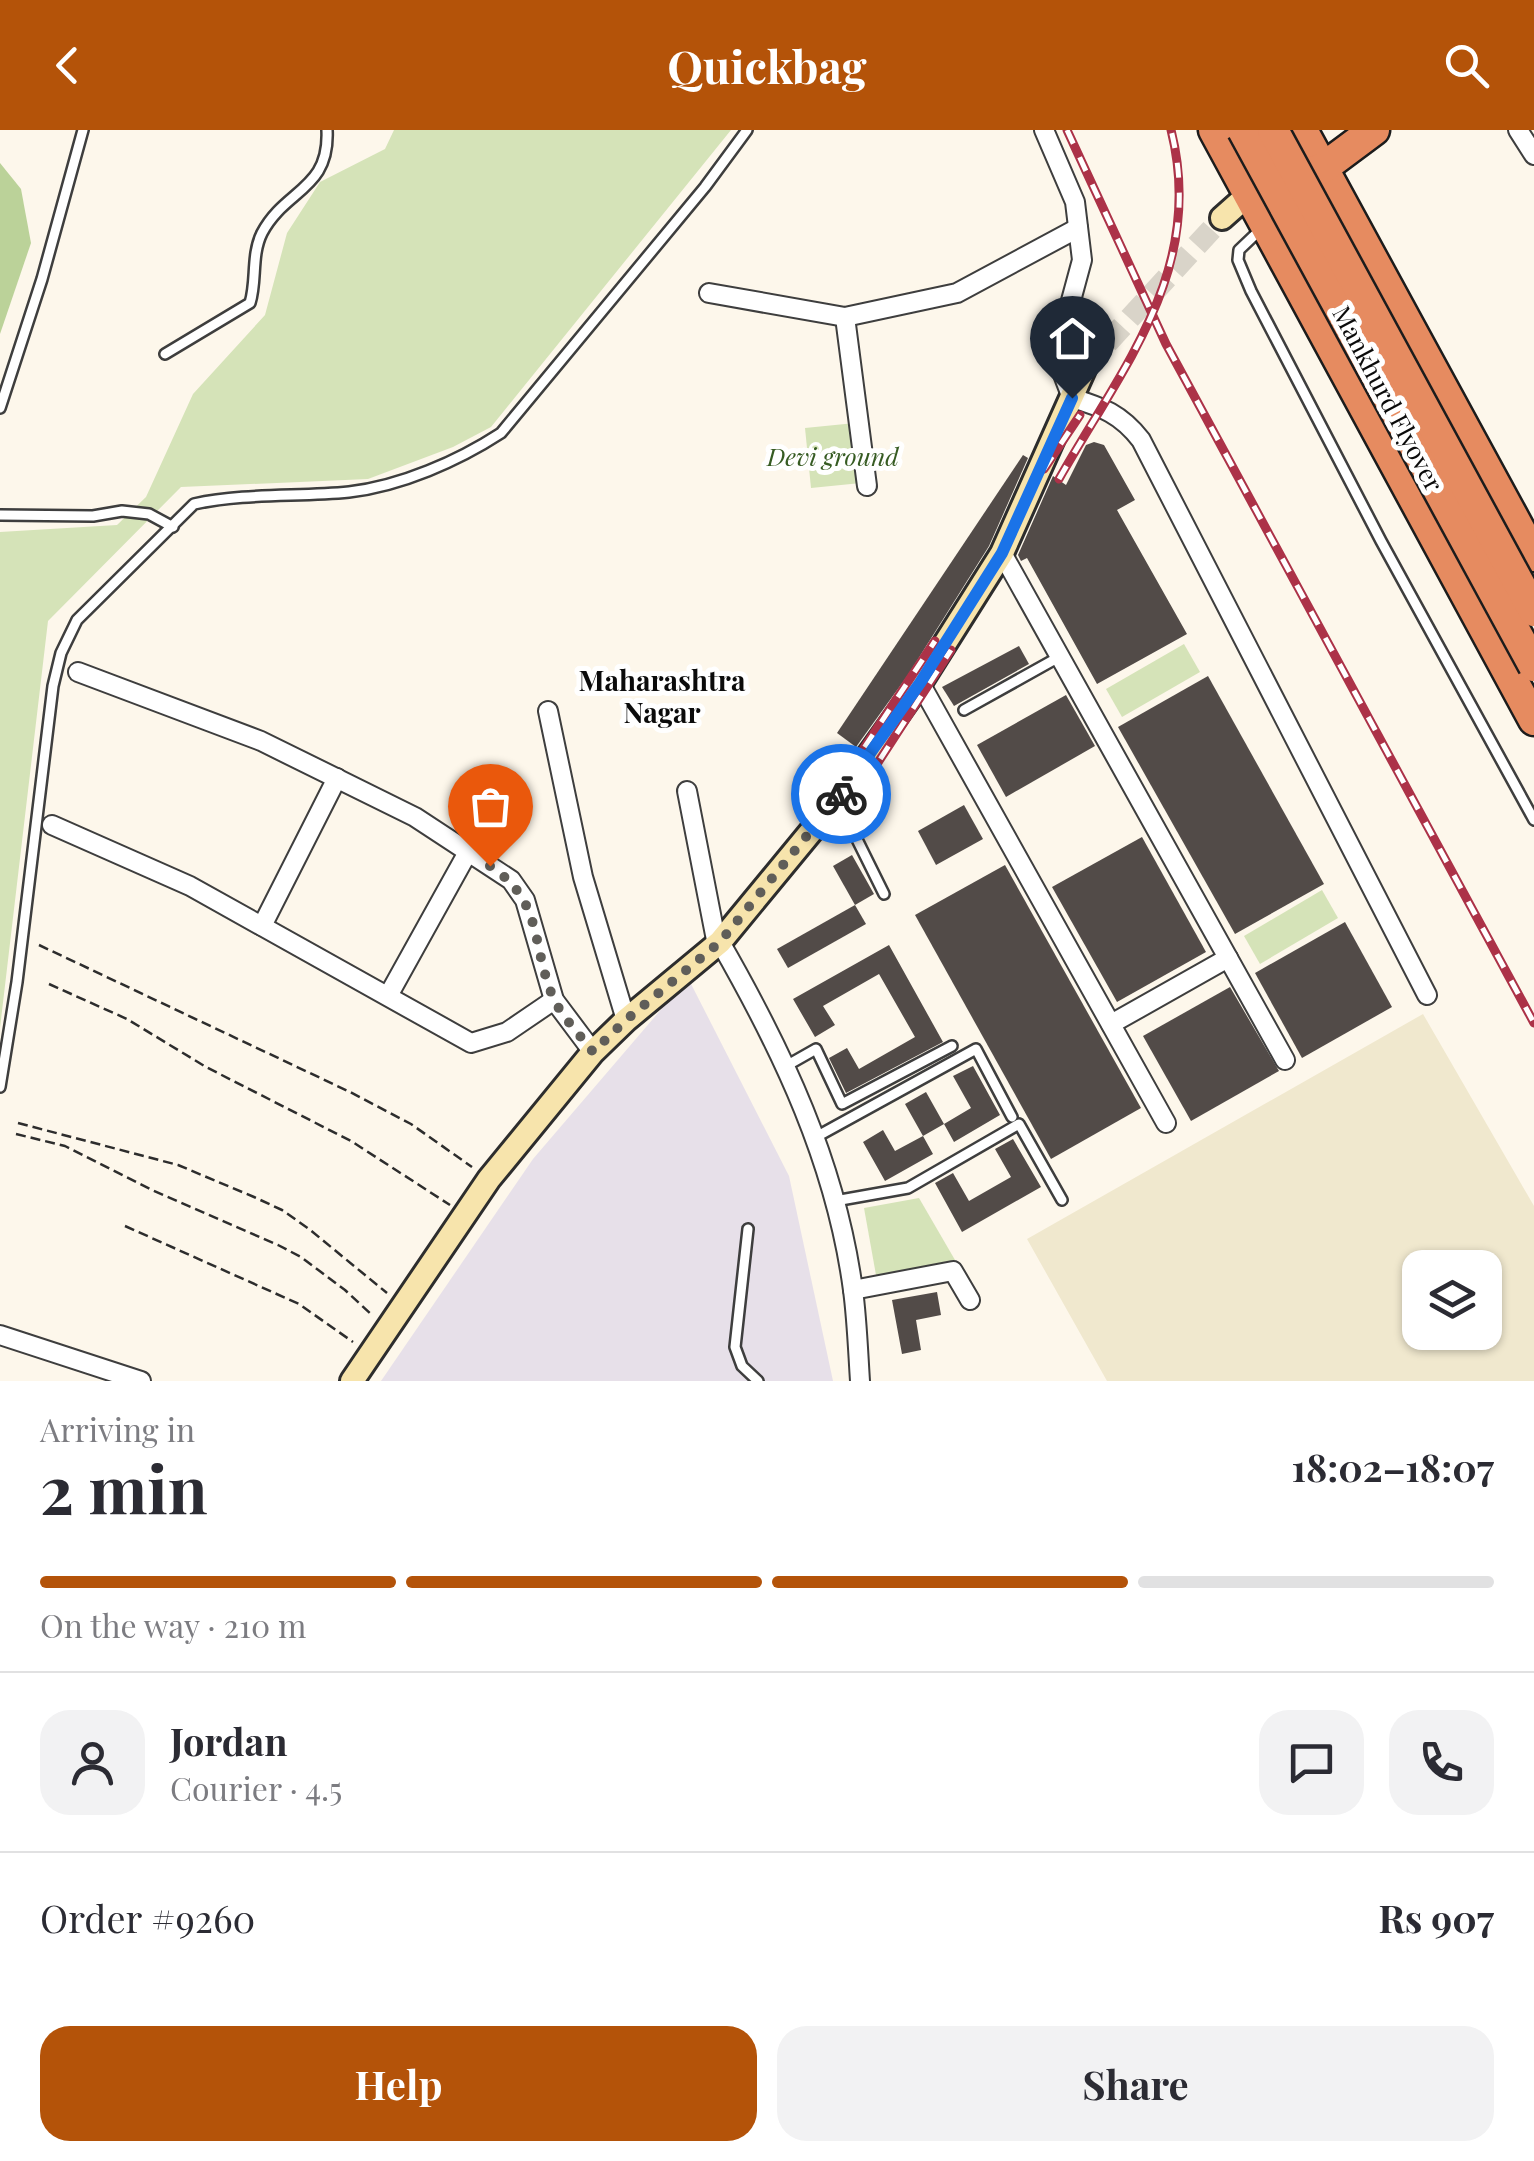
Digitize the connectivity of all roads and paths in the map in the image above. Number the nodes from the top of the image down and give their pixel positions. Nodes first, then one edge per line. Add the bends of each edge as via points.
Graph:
1 (82, 130) edge
2 (327, 130) edge
3 (747, 130) edge
4 (1044, 130) edge
5 (1214, 130) edge
6 (1244, 130) edge
7 (1274, 130) edge
8 (1291, 130) edge
9 (1302, 130) edge
10 (1374, 130) edge
11 (1518, 130) edge
12 (1534, 155) edge
13 (1323, 168) junction
14 (1249, 194) junction
15 (1222, 218) tunnel mouth
16 (1266, 224) junction
17 (1078, 228) junction
18 (709, 293) dead end
19 (846, 317) junction
20 (165, 354) dead end
21 (1085, 367) tunnel mouth
22 (1072, 398) junction
23 (0, 408) edge
24 (867, 486) dead end
25 (0, 514) edge
26 (173, 528) junction
27 (1002, 553) junction
28 (1534, 556) edge
29 (1534, 611) edge
30 (1060, 657) junction
31 (1534, 666) edge
32 (78, 672) dead end
33 (920, 683) junction
34 (964, 710) dead end
35 (548, 711) dead end
36 (1534, 720) edge
37 (337, 778) junction
38 (688, 791) dead end
39 (837, 800) junction
40 (1534, 820) edge
41 (52, 825) dead end
42 (468, 852) junction
43 (884, 894) dead end
44 (262, 926) junction
45 (718, 944) junction
46 (40, 945) dead end
47 (1228, 958) junction
48 (50, 984) dead end
49 (1427, 995) dead end
50 (388, 996) junction
51 (554, 1000) junction
52 (626, 1020) junction
53 (1111, 1024) junction
54 (952, 1046) dead end
55 (593, 1052) junction
56 (1285, 1060) dead end
57 (786, 1066) junction
58 (0, 1087) edge
59 (1012, 1117) dead end
60 (18, 1122) dead end
61 (1166, 1123) dead end
62 (16, 1134) dead end
63 (816, 1137) junction
64 (490, 1179) junction
65 (1062, 1200) dead end
66 (836, 1201) junction
67 (463, 1216) junction
68 (126, 1226) dead end
69 (748, 1229) dead end
70 (853, 1290) junction
71 (970, 1300) dead end
72 (403, 1308) junction
73 (388, 1330) junction
74 (0, 1335) edge
75 (371, 1354) junction
76 (141, 1381) edge
77 (352, 1381) edge
78 (758, 1381) edge
79 (860, 1381) edge

1 - 23 lane
2 - 20 lane via 328,154 318,174 260,236 250,304
3 - 26 lane via 501,433 413,476 352,492 194,504
4 - 17 street
5 - 14 highway
6 - 31 highway, Mankhurd Flyover, bridge
7 - 29 highway, Mankhurd Flyover, bridge
8 - 14 highway
9 - 13 highway
10 - 13 highway
11 - 12 street
13 - 14 highway
13 - 28 highway
14 - 15 street
14 - 16 highway
16 - 36 highway
16 - 40 lane via 1238,250 1251,291
17 - 19 street via 957,292
17 - 22 street via 1082,260 1056,356
18 - 19 street
19 - 24 street
21 - 22 street
22 - 27 street
22 - 49 street via 1108,409 1140,440
25 - 26 lane via 122,511 148,514
26 - 58 lane via 78,620 60,653
27 - 30 street
27 - 33 street
30 - 34 lane
30 - 47 street
32 - 37 street via 261,741
33 - 39 street
33 - 53 street
35 - 52 street via 583,878
37 - 42 street
37 - 44 street
38 - 45 street
39 - 43 lane
39 - 45 street
41 - 44 street
42 - 50 street
42 - 51 street via 511,880 526,900
44 - 50 street
45 - 52 street
45 - 57 street
46 - 64 path via 366,1100
47 - 53 street
47 - 56 street
48 - 67 path via 351,1141
50 - 51 street via 471,1043 506,1032
51 - 55 street
52 - 55 street
53 - 61 street
54 - 57 lane via 842,1104 816,1048
55 - 64 street
57 - 63 street
59 - 63 lane via 976,1049
60 - 72 path via 178,1166 282,1210
62 - 73 path via 65,1146 301,1257
63 - 66 street
64 - 67 street
65 - 66 lane via 1019,1124 908,1188
66 - 70 street
67 - 72 street
68 - 75 path via 299,1304
69 - 78 lane via 735,1347
70 - 71 street via 953,1271
70 - 79 street
72 - 73 street
73 - 75 street
74 - 76 street
75 - 77 street

